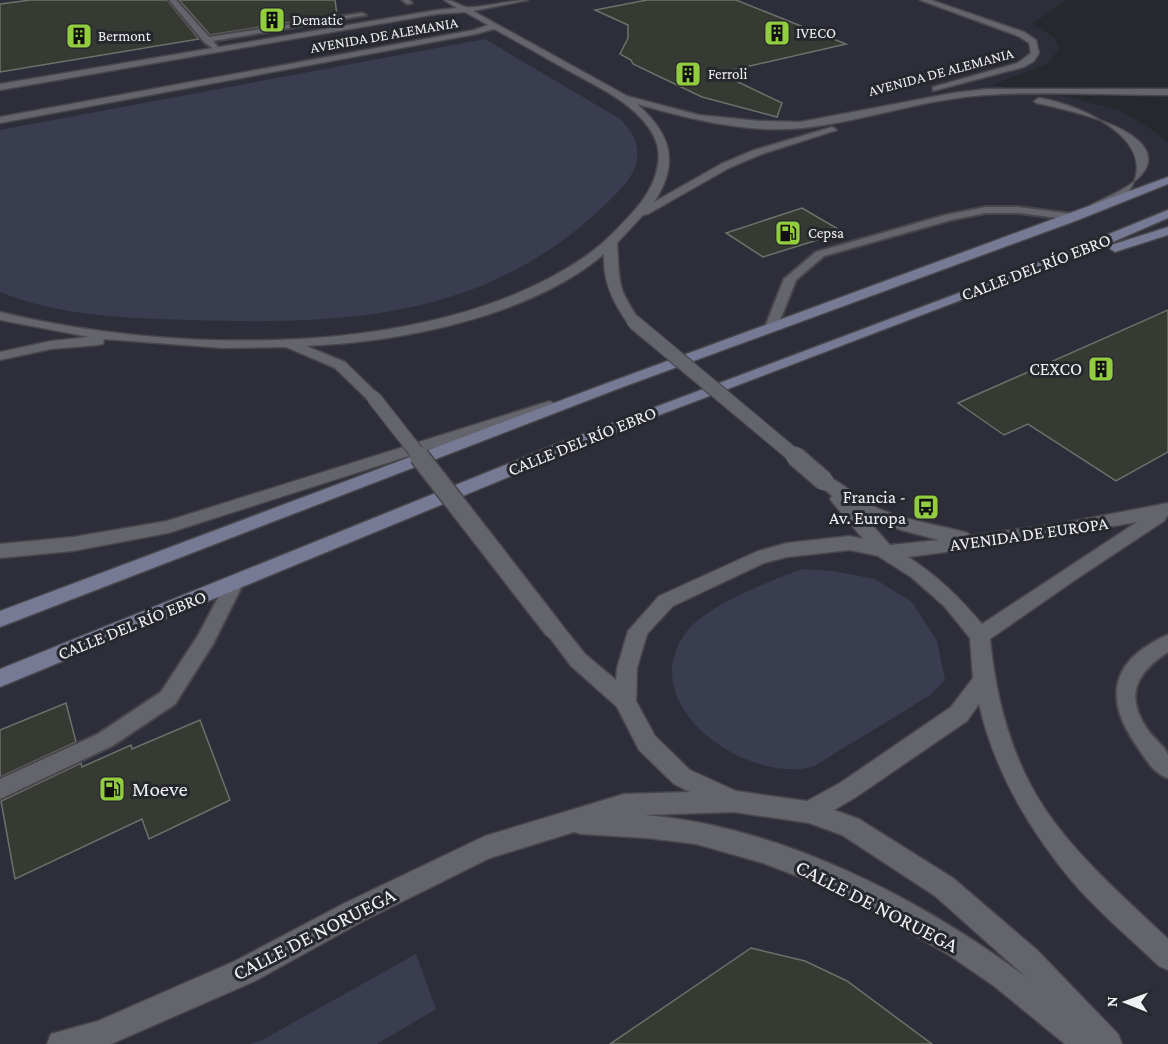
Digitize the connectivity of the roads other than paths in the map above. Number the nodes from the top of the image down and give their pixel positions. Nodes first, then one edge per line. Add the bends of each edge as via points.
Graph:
1 (172, 0) edge
2 (448, 0) edge
3 (524, 0) edge
4 (924, 0) edge
5 (465, 10) junction
6 (362, 15) dead end
7 (494, 26) junction
8 (207, 40) junction
9 (245, 45) junction
10 (216, 50) junction
11 (175, 57) junction
12 (230, 58) dead end
13 (208, 62) dead end
14 (239, 66) dead end
15 (216, 69) dead end
16 (278, 69) junction
17 (190, 85) junction
18 (0, 87) edge
19 (1168, 92) edge
20 (624, 98) junction
21 (0, 120) edge
22 (759, 124) junction
23 (1168, 180) edge
24 (1168, 214) edge
25 (634, 217) junction
26 (1074, 217) junction
27 (1168, 231) edge
28 (611, 244) junction
29 (944, 303) junction
30 (0, 316) edge
31 (771, 327) junction
32 (132, 339) junction
33 (288, 345) junction
34 (0, 356) edge
35 (615, 385) junction
36 (824, 482) junction
37 (1168, 510) edge
38 (982, 542) junction
39 (0, 551) edge
40 (886, 551) junction
41 (234, 584) junction
42 (0, 619) edge
43 (980, 636) junction
44 (1168, 642) edge
45 (0, 678) edge
46 (984, 680) junction
47 (625, 701) junction
48 (1168, 769) edge
49 (0, 789) edge
50 (734, 801) junction
51 (808, 812) junction
52 (567, 823) junction
53 (1168, 957) edge
54 (61, 1044) edge
55 (1088, 1044) edge
56 (1108, 1044) edge

1 - 8 lane
2 - 5 street
3 - 5 street, AVENIDA DE ALEMANIA
4 - 22 street, AVENIDA DE ALEMANIA via 1021,34 1033,42 1032,59 882,103 795,121
5 - 7 street
5 - 9 street, AVENIDA DE ALEMANIA
6 - 8 lane
7 - 16 street, AVENIDA DE ALEMANIA
7 - 20 street
8 - 10 lane
9 - 10 street, AVENIDA DE ALEMANIA
9 - 12 street
10 - 11 street, AVENIDA DE ALEMANIA
11 - 13 street, AVENIDA DE ALEMANIA
11 - 18 street, AVENIDA DE ALEMANIA
14 - 16 street, AVENIDA DE ALEMANIA
15 - 17 street, AVENIDA DE ALEMANIA via 208,78
16 - 17 street, AVENIDA DE ALEMANIA
17 - 21 street, AVENIDA DE ALEMANIA
19 - 22 street via 987,92 817,123
20 - 22 street via 699,118
20 - 25 street via 650,121 664,144 665,155 652,198
23 - 26 main road, CALLE DEL RÍO EBRO
24 - 29 main road, CALLE DEL RÍO EBRO
25 - 26 street via 758,152 910,109 991,98 1086,109 1114,119 1150,143 1154,166 1141,181
25 - 28 street
26 - 31 main road, CALLE DEL RÍO EBRO
26 - 31 lane via 986,210 820,254 790,279
27 - 29 main road
28 - 33 street via 543,287 497,306 385,335
28 - 36 street, bridge via 609,276 617,299 634,322
29 - 41 main road, CALLE DEL RÍO EBRO via 643,416
30 - 32 street
31 - 35 main road, CALLE DEL RÍO EBRO
32 - 33 street
32 - 34 street via 51,345
33 - 47 street, bridge via 340,365 374,398 554,630 579,660
35 - 39 street via 168,527 73,544
35 - 42 main road, CALLE DEL RÍO EBRO
36 - 38 street via 855,504 890,518 927,531
36 - 40 street
37 - 38 street, AVENIDA DE EUROPA via 1107,524
37 - 43 street, AVENIDA DE EUROPA
38 - 40 street, AVENIDA DE EUROPA
40 - 43 street via 951,601
40 - 47 street via 850,543 787,550 758,558 666,602 638,631 627,668
41 - 45 main road, CALLE DEL RÍO EBRO
41 - 49 lane via 206,639 168,698 105,740
43 - 46 street
44 - 48 lane via 1135,667 1126,687 1126,701 1137,729
46 - 51 street via 959,714 848,790
46 - 53 street via 1007,758 1036,816 1081,873
47 - 50 street via 647,743 682,777
50 - 51 street
50 - 52 street, CALLE DE NORUEGA via 624,805
51 - 56 street via 850,827 944,887 1029,960
52 - 54 street, CALLE DE NORUEGA via 485,848 245,971 99,1035
52 - 55 street, CALLE DE NORUEGA via 638,825 711,836 813,868 946,937 1052,1013

